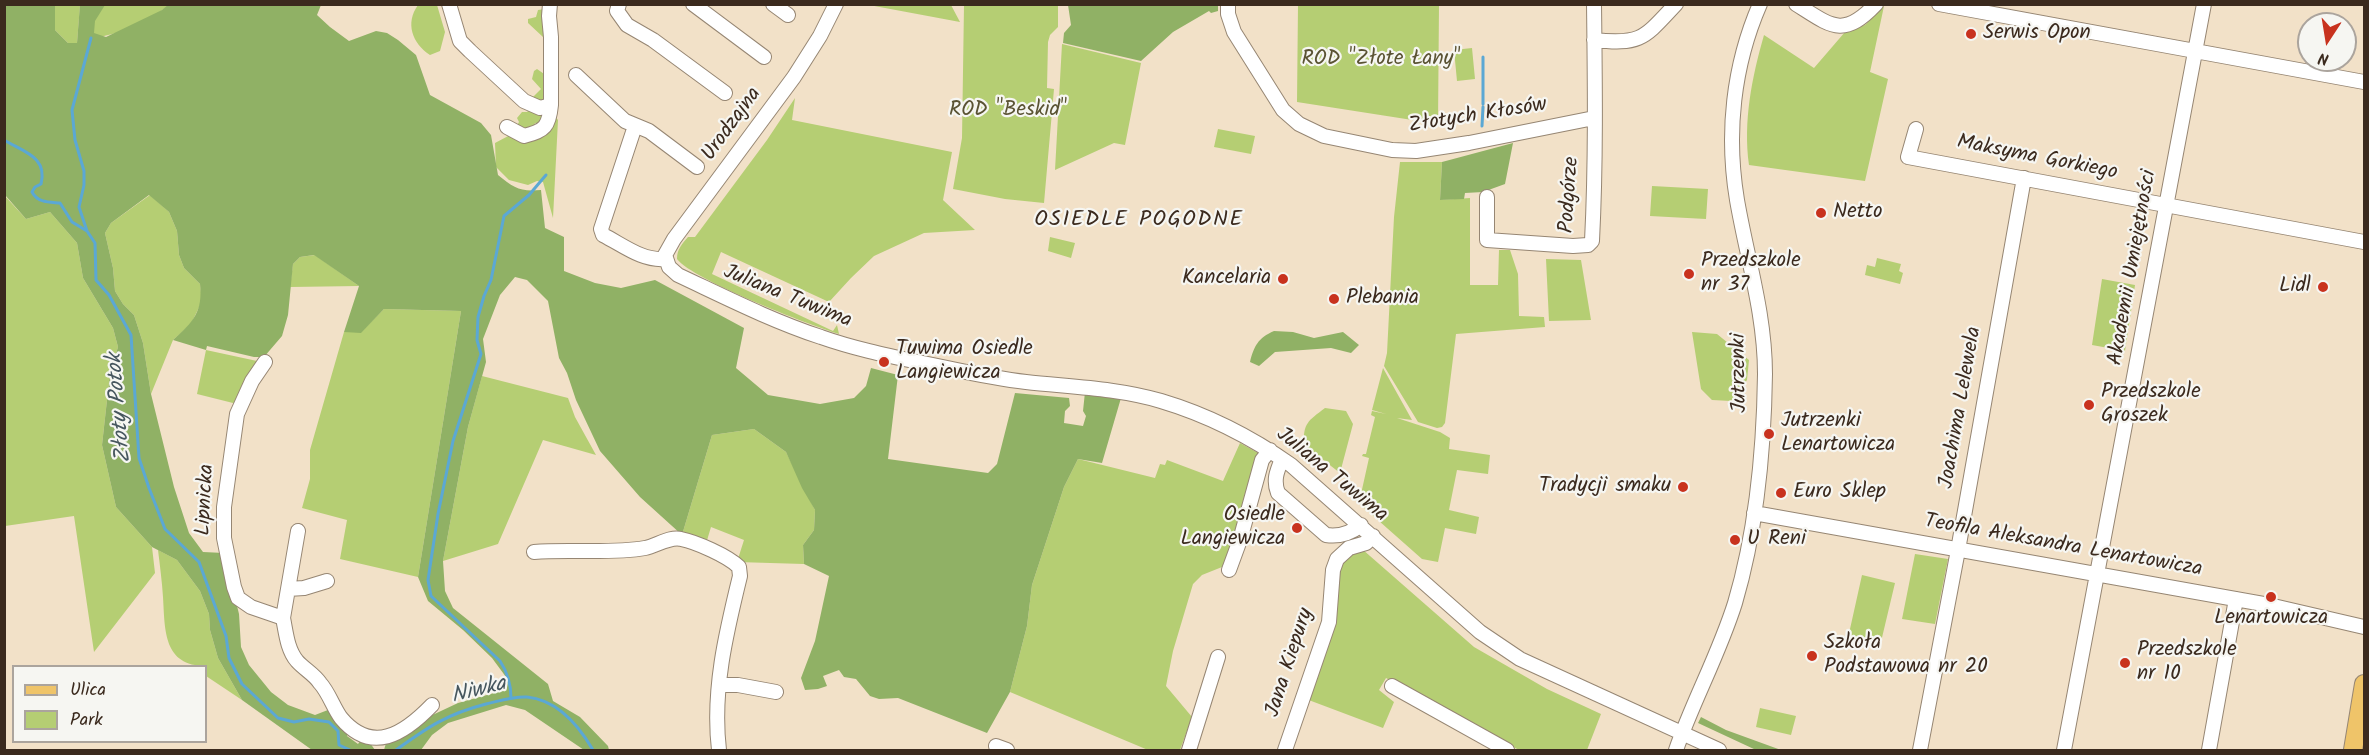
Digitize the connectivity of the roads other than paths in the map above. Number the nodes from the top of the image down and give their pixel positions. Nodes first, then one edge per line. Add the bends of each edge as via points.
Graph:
1 (449, 4) edge
2 (550, 4) edge
3 (619, 4) edge
4 (693, 4) edge
5 (773, 4) edge
6 (836, 4) edge
7 (1228, 4) edge
8 (1594, 4) edge
9 (1676, 4) edge
10 (1760, 4) edge
11 (1796, 4) edge
12 (1876, 4) edge
13 (1939, 4) edge
14 (2204, 4) edge
15 (788, 15) dead end
16 (1594, 40) junction
17 (2195, 51) junction
18 (764, 57) dead end
19 (576, 75) dead end
20 (2364, 82) edge
21 (725, 93) dead end
22 (551, 105) junction
23 (1594, 118) junction
24 (636, 126) junction
25 (507, 127) dead end
26 (1916, 129) dead end
27 (697, 167) dead end
28 (2024, 178) junction
29 (1487, 197) dead end
30 (2167, 205) junction
31 (2364, 242) edge
32 (667, 263) junction
33 (266, 362) dead end
34 (1270, 450) junction
35 (1282, 459) junction
36 (1754, 513) junction
37 (1361, 525) junction
38 (298, 531) dead end
39 (1373, 536) junction
40 (1958, 550) junction
41 (534, 552) dead end
42 (1228, 570) dead end
43 (2099, 574) junction
44 (327, 581) dead end
45 (288, 589) junction
46 (2236, 599) junction
47 (283, 618) junction
48 (2364, 627) edge
49 (1218, 657) dead end
50 (2364, 684) edge
51 (719, 685) junction
52 (1392, 686) dead end
53 (776, 692) dead end
54 (432, 705) dead end
55 (1681, 733) junction
56 (378, 746) edge
57 (719, 750) edge
58 (1189, 750) edge
59 (1285, 750) edge
60 (1508, 750) edge
61 (1676, 750) edge
62 (1719, 750) edge
63 (1920, 750) edge
64 (2064, 750) edge
65 (2209, 750) edge
66 (2353, 750) edge

1 - 22 street via 465,46 524,100 540,108
2 - 22 street
3 - 21 street via 617,11 627,25
4 - 18 street
5 - 15 street
6 - 32 street, Urodzajna via 794,77 674,239
7 - 23 street, Złotych Kłosów via 1234,32 1283,110 1299,124 1324,136 1392,150 1416,150
8 - 16 street, Podgórze
9 - 16 street via 1646,35 1637,39
10 - 36 street, Jutrzenki via 1740,61 1732,139 1737,200 1764,344 1763,423
11 - 12 street via 1827,23 1847,26 1864,17
13 - 17 street
14 - 17 street, Akademii Umiejętności
16 - 23 street, Podgórze
17 - 20 street
17 - 30 street, Akademii Umiejętności
19 - 24 street via 625,121
22 - 25 street via 549,120 539,132 524,136
23 - 29 street, Podgórze via 1592,241 1587,245 1487,240
24 - 27 street via 649,131
24 - 32 street, Juliana Tuwima via 601,229 603,235 644,257
26 - 28 street, Maksyma Gorkiego via 1908,157
28 - 30 street, Maksyma Gorkiego
28 - 40 street, Joachima Lelewela
30 - 31 street, Maksyma Gorkiego
30 - 43 street, Akademii Umiejętności
32 - 34 street, Juliana Tuwima via 678,275 838,343 1005,379 1108,390 1160,401 1219,423
33 - 47 street, Lipnicka via 237,414 224,507 224,538 238,598
34 - 35 street, Juliana Tuwima
34 - 42 street via 1262,460
35 - 37 street, Juliana Tuwima
35 - 37 street via 1275,484 1278,493 1326,535 1335,536
36 - 40 street, Teofila Aleksandra Lenartowicza
36 - 55 street, Jutrzenki via 1734,603
37 - 39 street, Juliana Tuwima
38 - 45 street
39 - 55 street, Juliana Tuwima via 1480,632 1520,659
39 - 59 street, Jana Kiepury via 1337,559 1329,622
40 - 43 street, Teofila Aleksandra Lenartowicza
40 - 63 street, Joachima Lelewela
41 - 51 street via 628,550 680,538 736,564 740,576 724,640
43 - 46 street, Teofila Aleksandra Lenartowicza
43 - 64 street, Akademii Umiejętności
44 - 45 street
45 - 47 street
46 - 48 street, Teofila Aleksandra Lenartowicza
46 - 65 street
47 - 56 street via 297,660 321,683 352,731
49 - 58 street
50 - 66 main road
51 - 53 street
51 - 57 street
52 - 60 street
54 - 56 street
55 - 61 street, Jutrzenki
55 - 62 street, Juliana Tuwima

